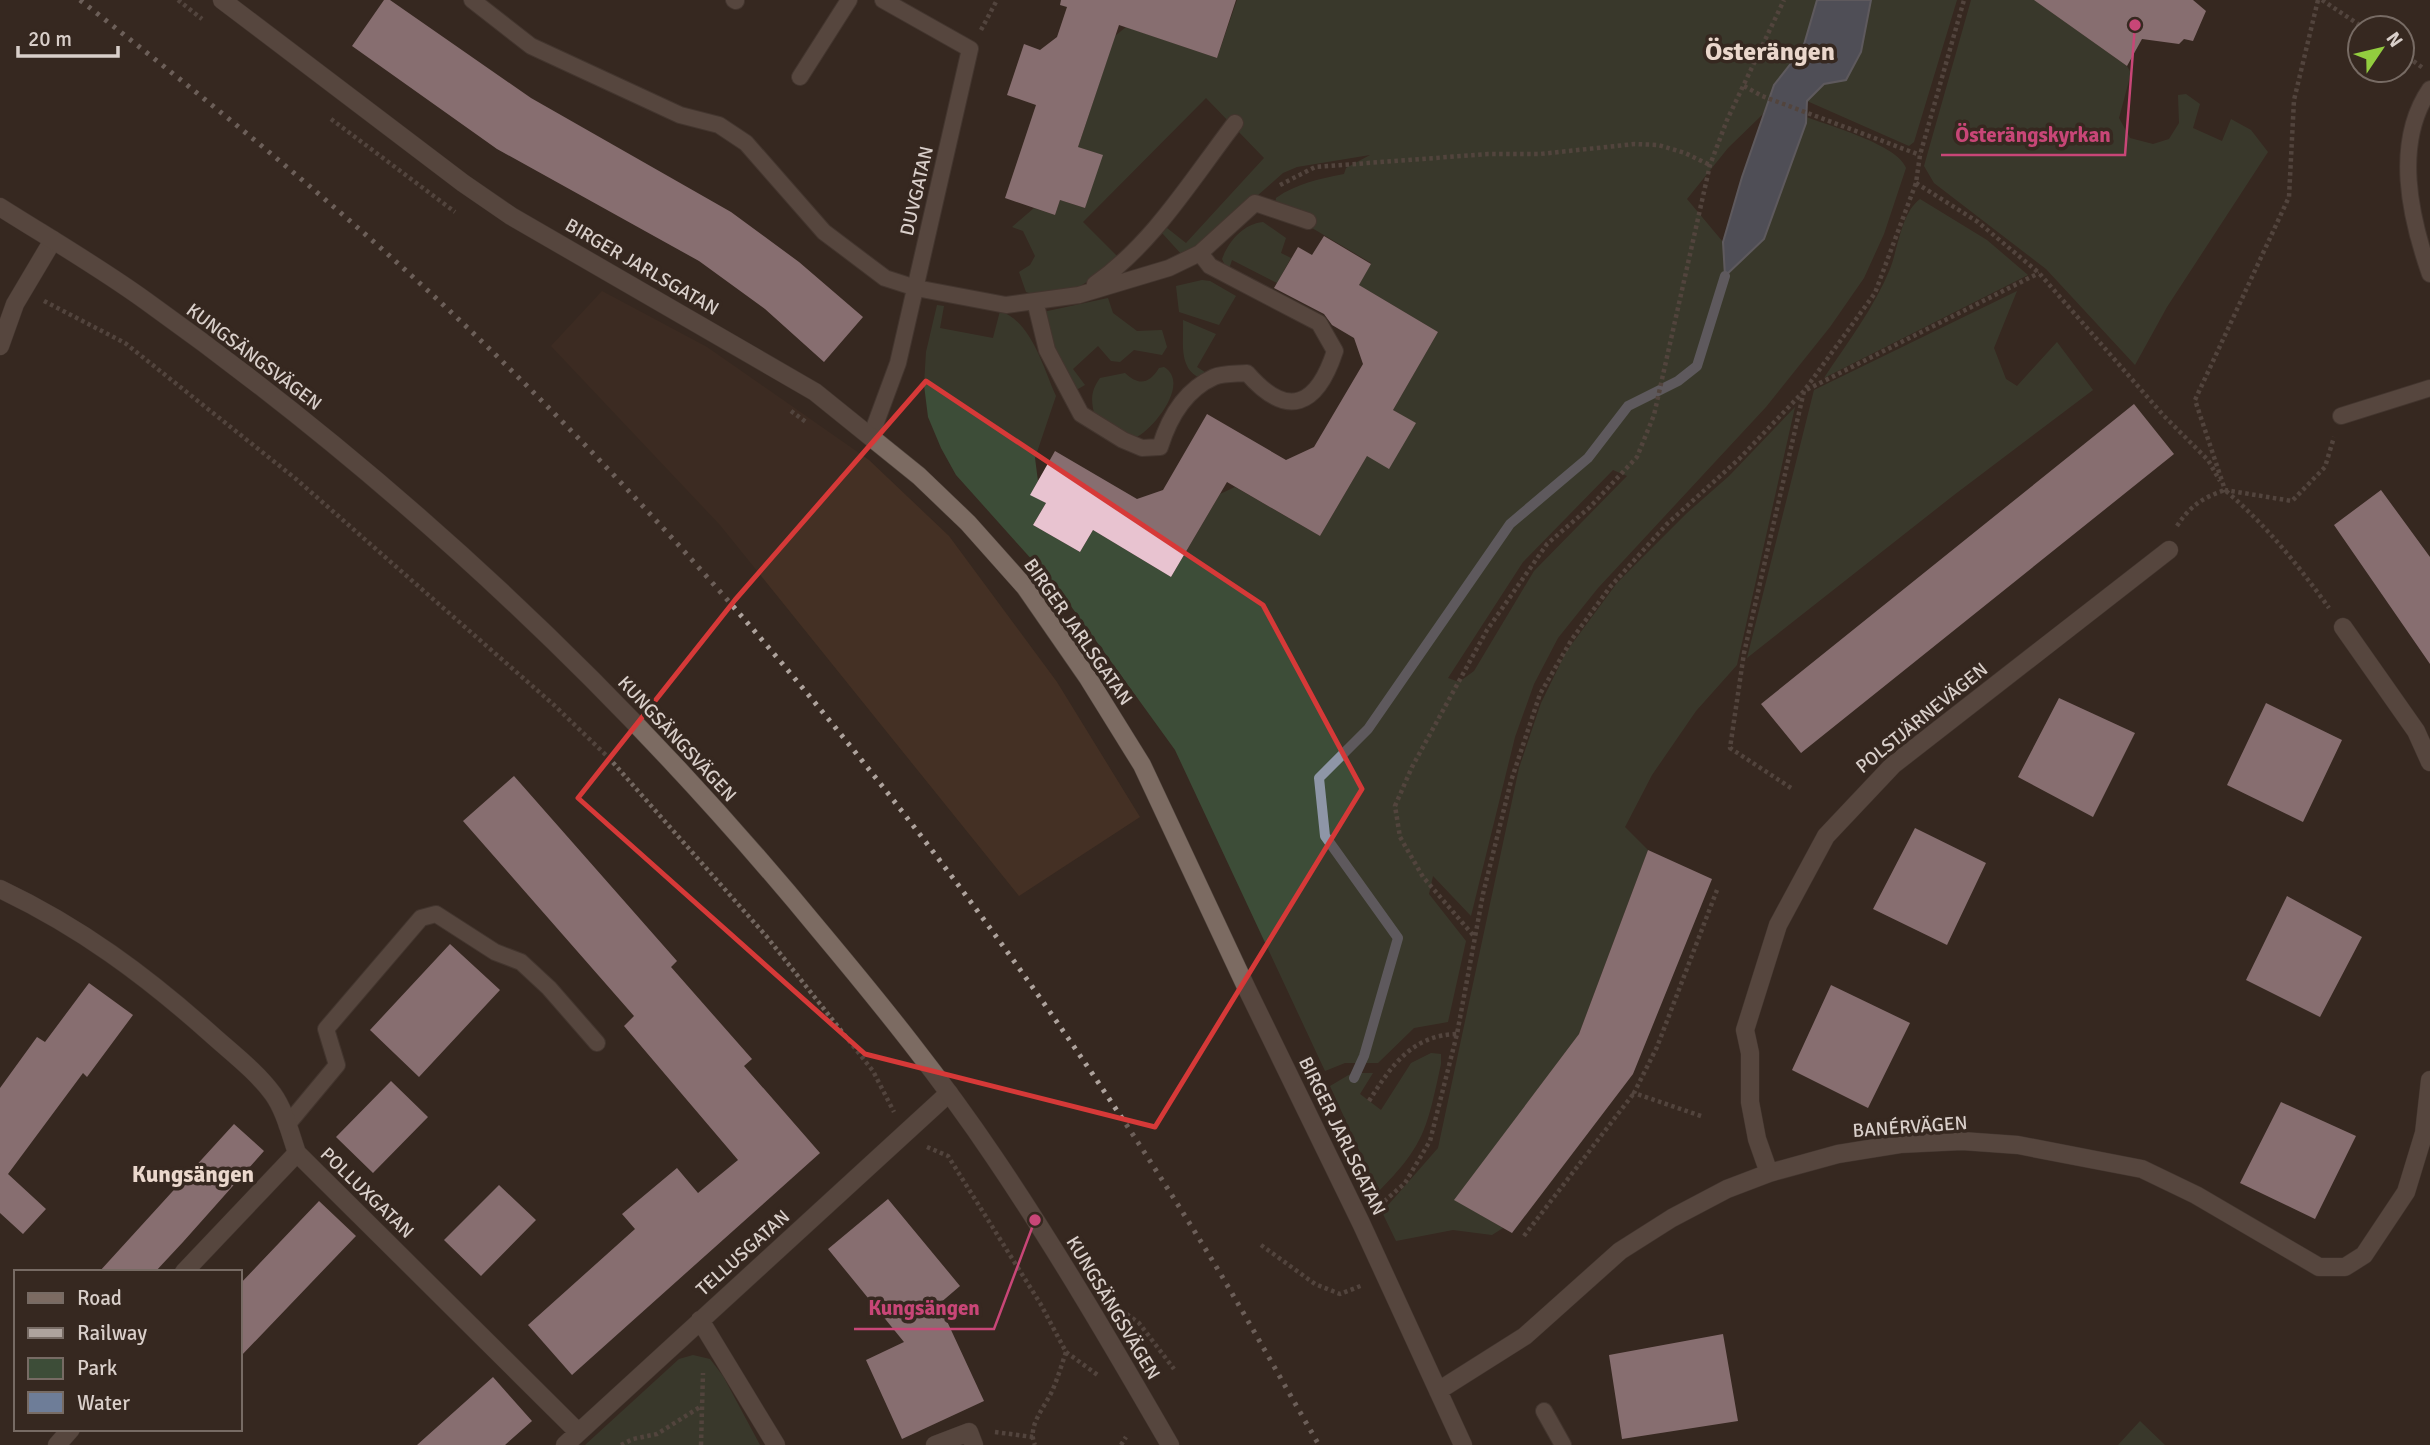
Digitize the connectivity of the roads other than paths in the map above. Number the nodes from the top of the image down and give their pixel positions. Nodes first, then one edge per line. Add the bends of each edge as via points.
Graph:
1 (222, 0) edge
2 (472, 0) edge
3 (849, 0) edge
4 (883, 0) edge
5 (800, 77) dead end
6 (2430, 89) edge
7 (1235, 123) dead end
8 (0, 207) edge
9 (1308, 221) dead end
10 (53, 240) junction
11 (1200, 253) junction
12 (2430, 274) edge
13 (916, 288) junction
14 (1079, 295) junction
15 (1035, 301) junction
16 (0, 346) edge
17 (2430, 388) edge
18 (2341, 416) road end
19 (871, 436) junction
20 (2169, 550) road end
21 (2343, 627) road end
22 (2430, 762) edge
23 (0, 889) edge
24 (597, 1043) dead end
25 (2430, 1080) edge
26 (949, 1093) junction
27 (288, 1125) junction
28 (297, 1153) junction
29 (1769, 1173) junction
30 (186, 1270) edge
31 (700, 1320) junction
32 (1438, 1391) junction
33 (1544, 1411) dead end
34 (69, 1431) edge
35 (571, 1439) edge
36 (57, 1445) edge
37 (776, 1445) edge
38 (935, 1445) edge
39 (974, 1445) edge
40 (1170, 1445) edge
41 (1463, 1445) edge
42 (1563, 1445) edge

1 - 19 street, BIRGER JARLSGATAN via 511,216 815,392
2 - 13 lane via 531,46 680,116 719,125 746,143 824,232 885,278
3 - 5 lane
4 - 13 lane, DUVGATAN via 970,49
6 - 12 lane via 2413,136 2407,178
7 - 14 lane via 1152,233 1122,265
8 - 10 street, KUNGSÄNGSVÄGEN
9 - 11 lane via 1255,203
10 - 16 street via 23,290
10 - 26 street, KUNGSÄNGSVÄGEN via 144,299 294,412 500,589 607,694 768,867
11 - 14 lane via 1169,268
11 - 15 lane via 1210,266 1319,323 1335,351 1315,392 1301,403 1285,403 1261,389 1247,373 1216,376 1191,392 1167,422 1160,447 1142,448 1081,414 1047,350
13 - 15 lane via 1006,305
13 - 19 lane, DUVGATAN via 898,363
14 - 15 lane
17 - 18 lane
19 - 32 street, BIRGER JARLSGATAN via 968,523 1025,587 1142,765
20 - 29 street, POLSTJÄRNEVÄGEN via 1893,765 1826,836 1777,925 1745,1030 1750,1102
21 - 22 street via 2416,731
23 - 27 street, POLLUXGATAN via 92,938 164,992 250,1069 273,1094
24 - 27 lane via 521,962 495,952 436,914 421,918 326,1029 337,1065
25 - 29 street, BANÉRVÄGEN via 2424,1133 2406,1192 2364,1255 2344,1267 2319,1267 2142,1169 2018,1145 1900,1144 1838,1154
26 - 31 street, TELLUSGATAN
26 - 40 street, KUNGSÄNGSVÄGEN via 1035,1220
27 - 28 street, POLLUXGATAN
28 - 30 street
28 - 35 street, POLLUXGATAN
29 - 32 street, BANÉRVÄGEN via 1672,1217 1630,1245 1525,1336
31 - 35 street, TELLUSGATAN
31 - 37 street
32 - 41 street, BIRGER JARLSGATAN
33 - 42 lane
34 - 36 street
38 - 39 street via 969,1432

